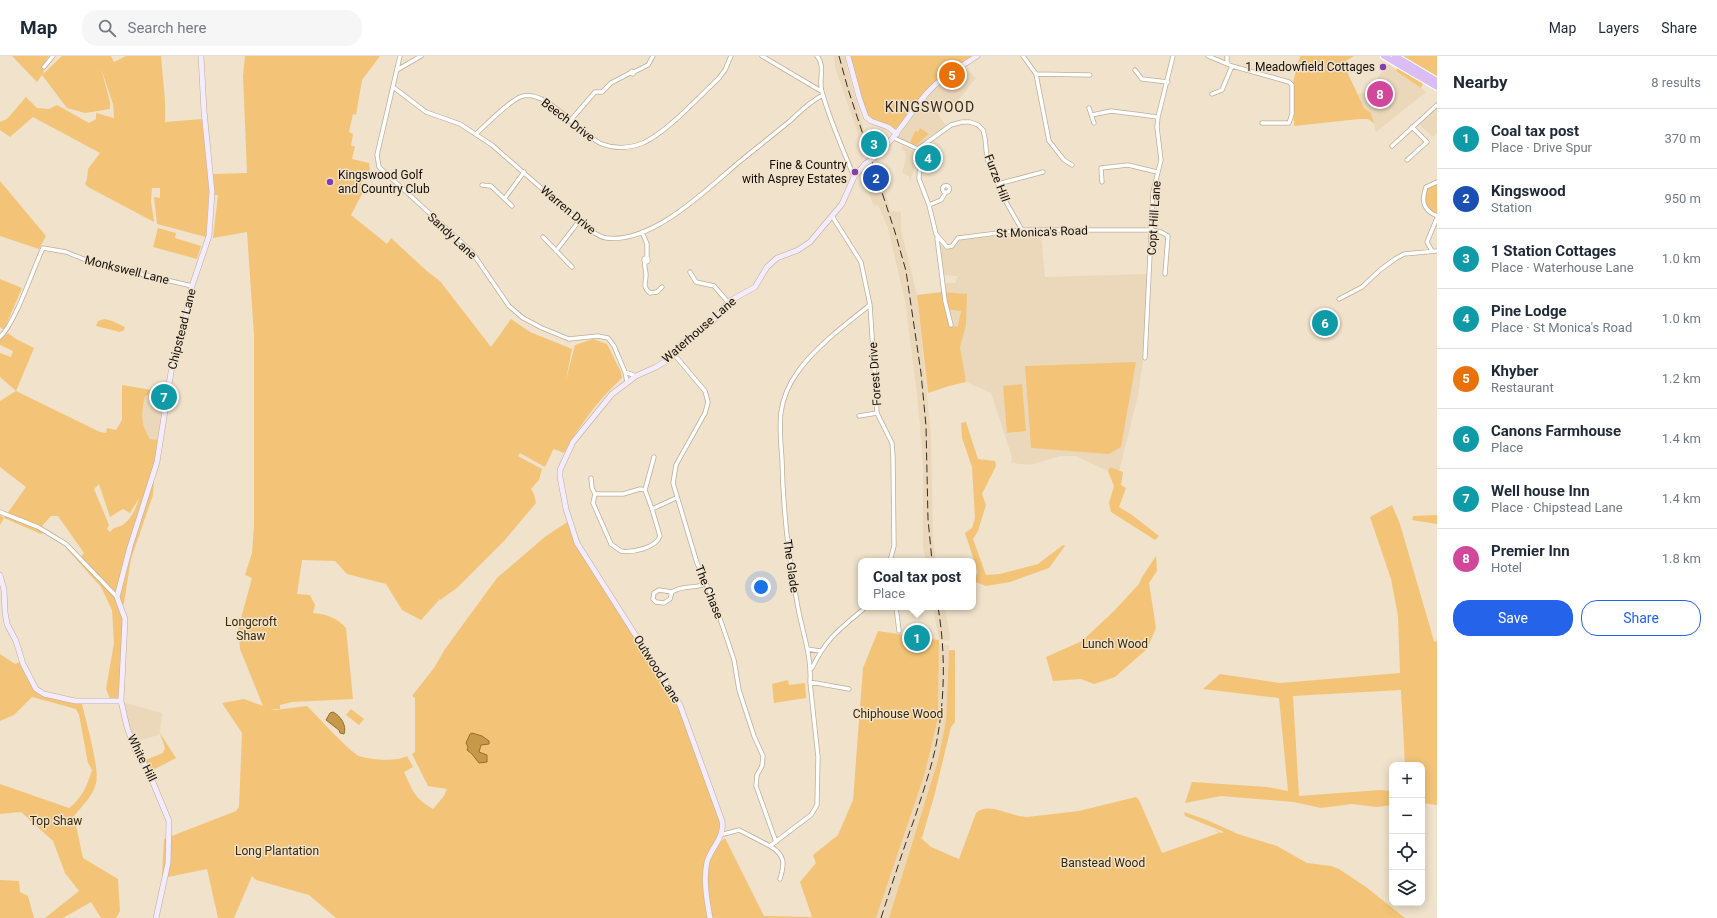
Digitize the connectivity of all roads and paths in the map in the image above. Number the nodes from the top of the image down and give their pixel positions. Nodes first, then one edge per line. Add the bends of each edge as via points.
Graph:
1 (54, 56) edge
2 (201, 56) edge
3 (400, 56) edge
4 (421, 56) edge
5 (652, 56) edge
6 (731, 56) edge
7 (762, 56) edge
8 (817, 56) edge
9 (848, 56) edge
10 (977, 56) edge
11 (1023, 56) edge
12 (1173, 56) edge
13 (1208, 56) edge
14 (1227, 56) edge
15 (1384, 56) edge
16 (1395, 56) edge
17 (1227, 64) junction
18 (1232, 66) junction
19 (44, 67) dead end
20 (397, 70) junction
21 (1135, 70) dead end
22 (1036, 74) junction
23 (1090, 75) dead end
24 (1437, 81) edge
25 (1168, 82) junction
26 (393, 87) junction
27 (1437, 87) edge
28 (822, 93) junction
29 (1212, 94) dead end
30 (1437, 105) edge
31 (1089, 108) dead end
32 (1092, 115) junction
33 (1158, 117) junction
34 (570, 121) junction
35 (1094, 123) dead end
36 (1262, 123) dead end
37 (1412, 127) junction
38 (476, 134) junction
39 (895, 136) junction
40 (1392, 146) dead end
41 (918, 149) junction
42 (1407, 160) dead end
43 (1072, 165) dead end
44 (524, 172) junction
45 (1043, 172) dead end
46 (1157, 172) junction
47 (854, 178) junction
48 (1102, 182) dead end
49 (1437, 182) edge
50 (998, 184) junction
51 (482, 185) dead end
52 (946, 192) dead end
53 (504, 198) junction
54 (929, 205) junction
55 (512, 206) dead end
56 (832, 216) junction
57 (1437, 217) edge
58 (579, 221) junction
59 (1022, 230) junction
60 (1152, 230) junction
61 (642, 232) junction
62 (543, 237) dead end
63 (937, 238) junction
64 (1427, 242) junction
65 (556, 251) junction
66 (1424, 251) junction
67 (1437, 251) edge
68 (1432, 252) junction
69 (572, 267) dead end
70 (690, 272) dead end
71 (1165, 274) dead end
72 (192, 286) junction
73 (662, 287) dead end
74 (1339, 299) dead end
75 (728, 302) junction
76 (870, 305) junction
77 (951, 326) dead end
78 (0, 337) edge
79 (673, 352) junction
80 (1145, 358) dead end
81 (625, 372) junction
82 (636, 376) junction
83 (627, 382) junction
84 (877, 413) junction
85 (859, 416) dead end
86 (580, 432) joint
87 (654, 457) dead end
88 (591, 478) dead end
89 (645, 490) junction
90 (595, 494) junction
91 (676, 498) junction
92 (652, 509) junction
93 (0, 512) edge
94 (891, 558) edge
95 (0, 575) edge
96 (706, 584) junction
97 (672, 592) junction
98 (117, 597) junction
99 (862, 610) edge
100 (896, 610) edge
101 (899, 631) dead end
102 (807, 650) junction
103 (820, 651) junction
104 (811, 669) junction
105 (810, 682) junction
106 (849, 689) dead end
107 (121, 702) junction
108 (722, 833) junction
109 (776, 842) junction
110 (770, 846) junction
111 (780, 879) dead end
112 (156, 918) edge
113 (710, 918) edge

1 - 19 street
2 - 72 street, Chipstead Lane via 212,192 209,236
3 - 20 street, Sandy Lane
4 - 20 street
5 - 34 street via 648,65 611,83 602,92 596,91
6 - 34 street, Beech Drive via 719,78 660,133 644,142 620,147 602,144
7 - 28 street
8 - 28 street via 822,65
9 - 39 street via 858,97 866,116 871,121 888,127
10 - 39 street, Waterhouse Lane via 948,74 927,94
11 - 22 street
12 - 25 street, Copt Hill Lane
13 - 17 street
14 - 17 street
15 - 27 highway
16 - 24 highway
17 - 18 street
18 - 29 street via 1222,90
18 - 36 street via 1292,85 1292,114 1288,123
20 - 26 street, Sandy Lane
21 - 25 street via 1142,79
22 - 23 street
22 - 43 street via 1049,141 1064,160
25 - 33 street, Copt Hill Lane
26 - 38 street, Warren Drive via 426,112 452,121
26 - 81 street, Sandy Lane via 377,155 377,164 381,170 472,252 513,311 532,324 569,339 598,336 608,338
28 - 47 street
28 - 61 street, Warren Drive via 679,212
30 - 37 street
31 - 32 street
32 - 33 street via 1111,111
32 - 35 street
33 - 46 street, Copt Hill Lane via 1161,160
34 - 38 street, Beech Drive via 546,101 528,95 515,100
37 - 40 street
37 - 42 street via 1427,142
38 - 44 street, Warren Drive
39 - 41 street
39 - 47 street, Waterhouse Lane, bridge
41 - 50 street, Furze Hill via 951,125 962,122 978,125 983,130 987,159
41 - 54 street via 919,179
44 - 53 street
44 - 58 street, Warren Drive
45 - 50 street
46 - 48 street via 1128,165 1100,168
46 - 60 street, Copt Hill Lane via 1153,192
47 - 56 street, Waterhouse Lane via 845,200
49 - 57 street via 1426,187 1422,196 1424,206
50 - 59 street, Furze Hill
51 - 53 street via 491,186
52 - 54 street via 941,200
53 - 55 street
54 - 63 street
56 - 75 street, Waterhouse Lane via 805,246 777,258 755,287
56 - 76 street, Forest Drive via 860,262
57 - 64 street
58 - 61 street, Warren Drive via 596,235 605,238
58 - 65 street
59 - 60 street, St Monica's Road
59 - 63 street, St Monica's Road via 958,238 950,247 945,246
60 - 71 street via 1168,236
60 - 80 street, Copt Hill Lane
61 - 73 street via 647,244 644,284 646,290 650,293
62 - 65 street
63 - 77 street
64 - 66 street
64 - 68 street
65 - 69 street
66 - 68 street
66 - 74 street via 1404,254 1395,259 1362,287
67 - 68 street
70 - 75 street via 696,282 714,286
72 - 78 street, Monkswell Lane via 101,266 66,252 43,248 15,314 5,333
72 - 98 street, Chipstead Lane via 170,379 158,462 130,544
75 - 79 street, Waterhouse Lane via 713,321
76 - 84 street, Forest Drive
76 - 102 street, The Glade via 815,352 797,373 786,393 781,412 782,482 790,563
79 - 82 street, Waterhouse Lane via 661,364
79 - 91 street, The Chase via 705,391 708,402 705,413 674,469
81 - 82 street
81 - 83 street, Sandy Lane
82 - 83 street, Waterhouse Lane
83 - 86 street, Waterhouse Lane via 604,402
84 - 85 street
84 - 94 street, Forest Drive via 892,443 894,546
86 - 108 street, Outwood Lane via 566,456 560,474 574,536 680,705 722,821
87 - 89 street
88 - 90 street
89 - 90 street via 640,488 623,494
89 - 92 street
90 - 92 street via 593,501 611,544 621,551 635,550 659,539 660,534
91 - 92 street
91 - 96 street, The Chase via 696,562
93 - 98 street via 38,527 66,544
95 - 107 street via 7,624 36,689 44,694 75,702
96 - 97 street via 683,587
96 - 109 street, The Chase via 734,660 739,690 763,756 756,786
97 - 97 street via 659,590 654,593 653,599 667,602
98 - 107 street, White Hill via 125,620
99 - 103 street via 832,635
100 - 101 street
102 - 103 street
102 - 104 street, The Glade
103 - 104 street
104 - 105 street, The Glade
105 - 106 street
105 - 109 street, The Glade via 818,757 817,805
107 - 112 street, White Hill via 136,752 147,768 169,821 168,863
108 - 110 street via 739,830
108 - 113 street via 707,863 707,902
109 - 110 street, The Glade
110 - 111 street via 777,850 782,858 784,865

